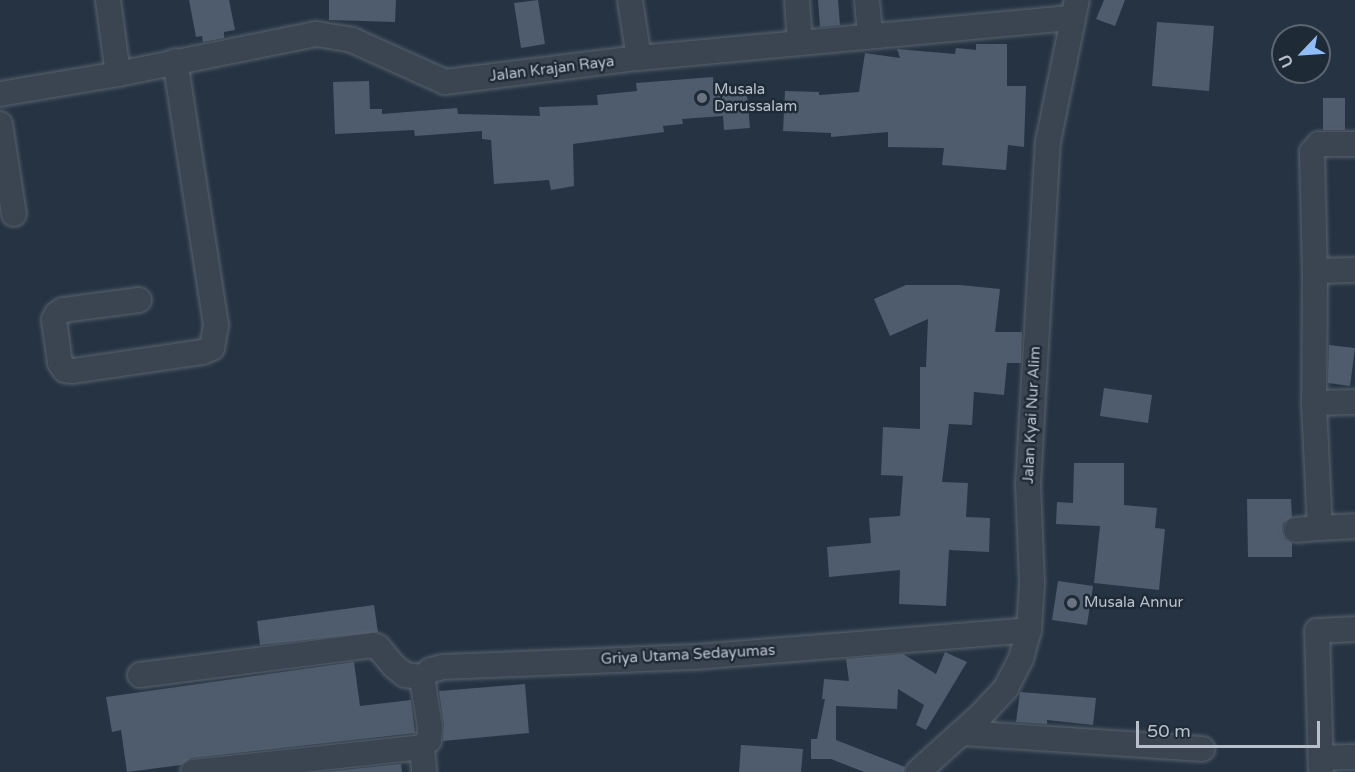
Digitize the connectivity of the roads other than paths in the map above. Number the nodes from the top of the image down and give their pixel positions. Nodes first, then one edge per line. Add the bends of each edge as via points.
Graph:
1 (108, 0) edge
2 (630, 0) edge
3 (797, 0) edge
4 (867, 0) edge
5 (1074, 9) edge
6 (870, 36) junction
7 (800, 43) junction
8 (639, 58) junction
9 (175, 61) junction
10 (118, 74) junction
11 (0, 94) edge
12 (0, 124) edge
13 (1355, 144) edge
14 (14, 214) dead end
15 (1355, 270) edge
16 (1315, 271) junction
17 (139, 300) dead end
18 (1314, 402) junction
19 (1355, 402) edge
20 (1355, 526) edge
21 (1355, 629) edge
22 (1029, 630) junction
23 (140, 675) dead end
24 (422, 677) junction
25 (962, 733) junction
26 (422, 747) junction
27 (1202, 749) dead end
28 (1355, 757) edge
29 (1321, 765) edge
30 (193, 772) edge
31 (424, 772) edge
32 (918, 772) edge

1 - 10 street
2 - 8 street
3 - 7 street
4 - 6 street
5 - 6 street, Jalan Krajan Raya
5 - 22 street, Jalan Kyai Nur Alim via 1048,142 1029,485
6 - 7 street, Jalan Krajan Raya
7 - 8 street, Jalan Krajan Raya
8 - 9 street, Jalan Krajan Raya via 445,82 352,40 316,34
9 - 10 street, Jalan Krajan Raya
9 - 17 street via 216,325 212,348 65,370 60,363 54,320 57,314
10 - 11 street, Jalan Krajan Raya
12 - 14 street
13 - 16 street via 1318,144 1311,152
15 - 16 street
16 - 18 street
18 - 19 street
18 - 20 street via 1308,529
21 - 29 street via 1317,631
22 - 24 street, Griya Utama Sedayumas via 695,657 443,667
22 - 25 street, Jalan Kyai Nur Alim via 1021,659 1006,688
23 - 24 street via 373,645 405,675
24 - 26 street via 430,727 429,740
25 - 27 street
25 - 32 street, Jalan Kyai Nur Alim
26 - 30 street
26 - 31 street
28 - 29 street

